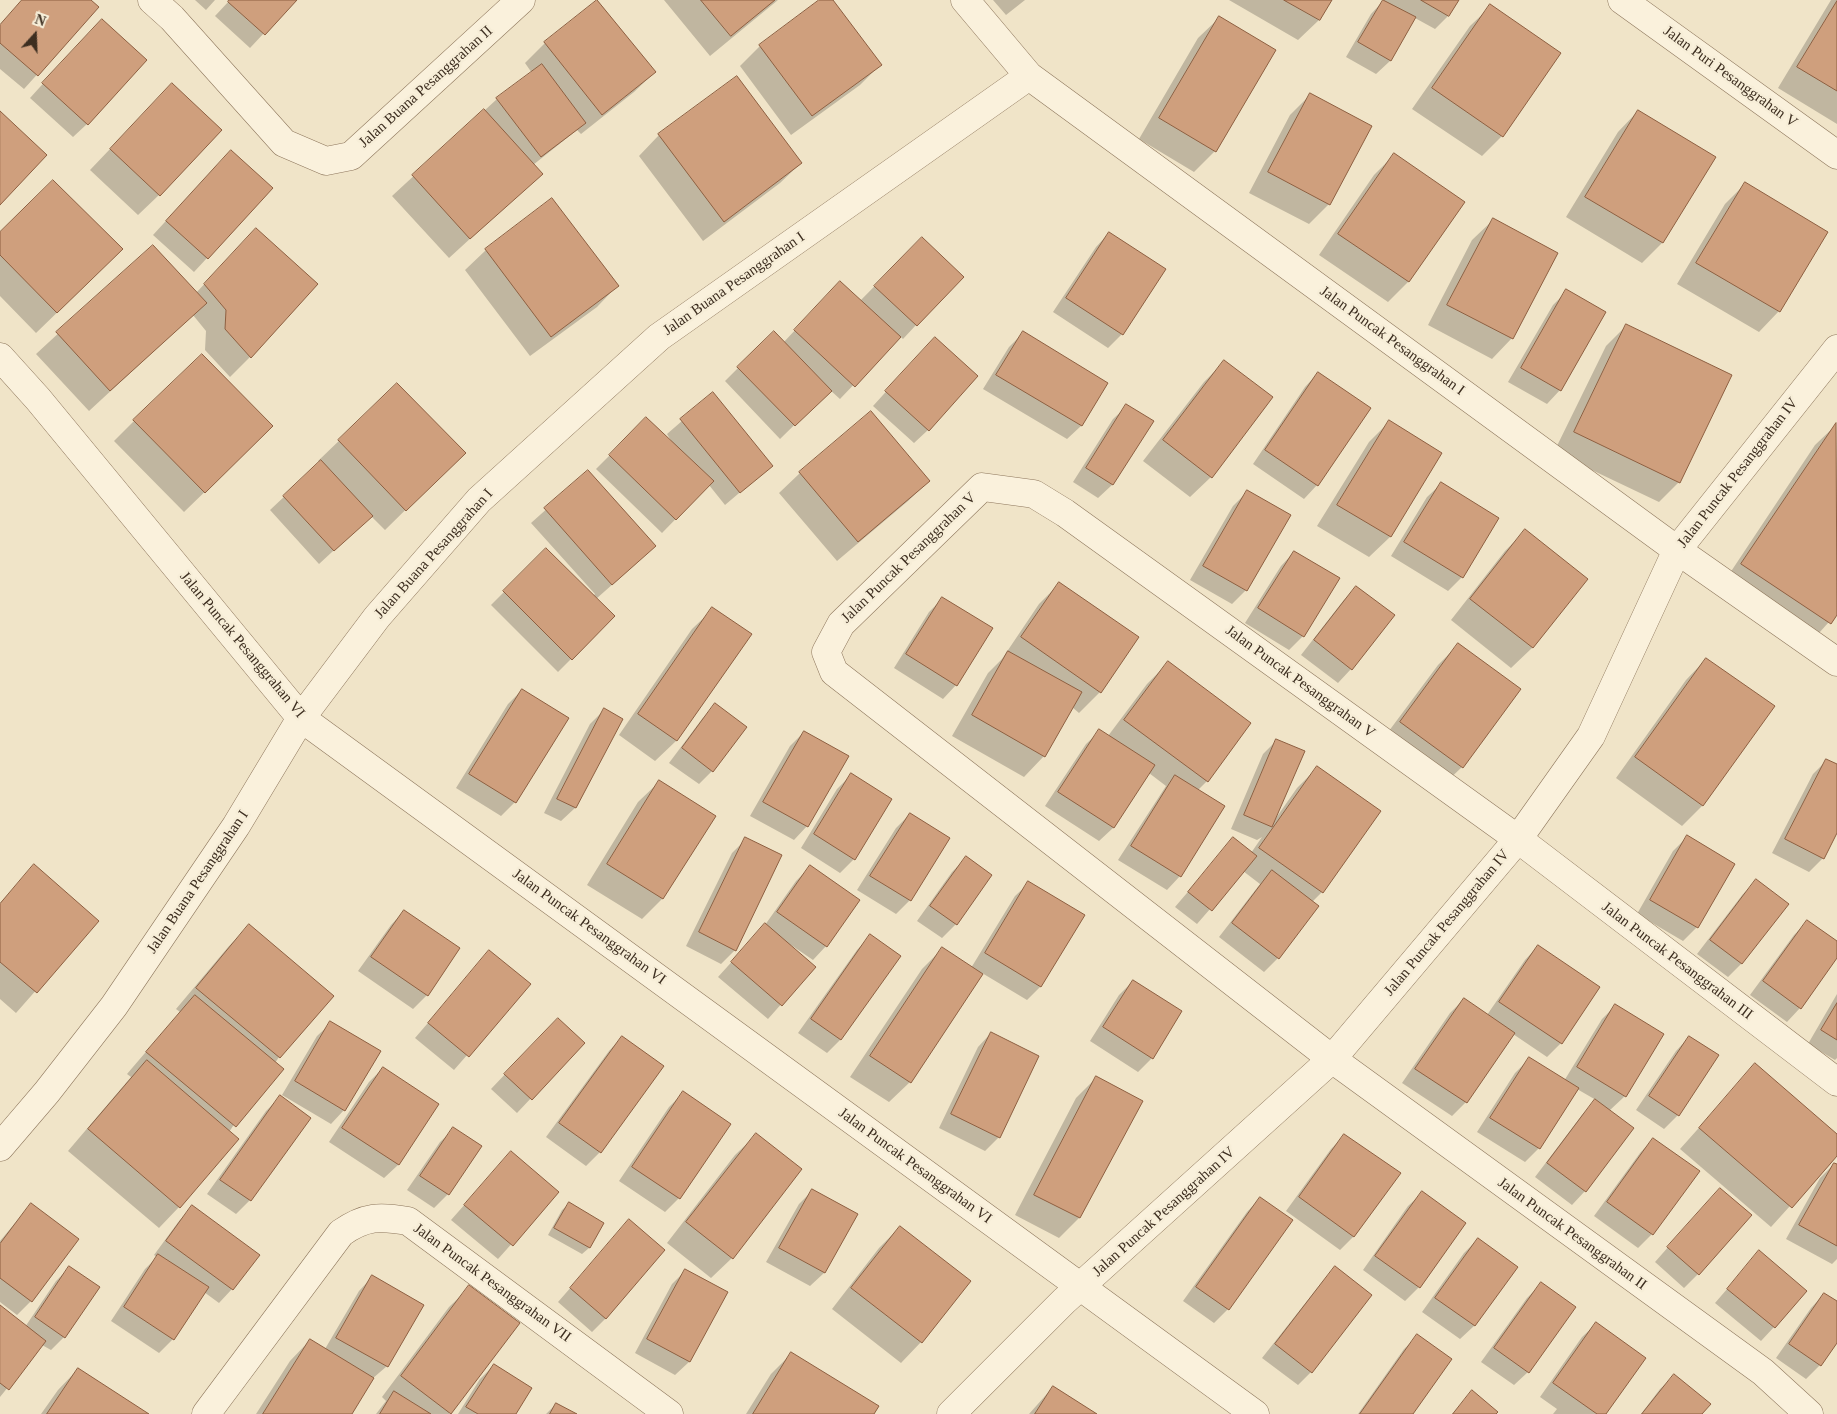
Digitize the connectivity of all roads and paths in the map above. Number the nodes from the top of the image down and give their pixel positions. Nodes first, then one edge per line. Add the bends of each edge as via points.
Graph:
1 (152, 0) edge
2 (521, 0) edge
3 (965, 0) edge
4 (1622, 0) edge
5 (1029, 76) junction
6 (1837, 155) edge
7 (1837, 350) edge
8 (0, 357) edge
9 (1677, 550) junction
10 (1837, 662) edge
11 (301, 718) junction
12 (1518, 839) junction
13 (1332, 1059) junction
14 (1837, 1082) edge
15 (0, 1147) edge
16 (1082, 1287) junction
17 (212, 1412) edge
18 (669, 1414) edge
19 (951, 1414) edge
20 (1255, 1414) edge
21 (1809, 1414) edge

1 - 2 street, Jalan Buana Pesanggrahan II via 284,143 326,161 351,156
3 - 5 street, Jalan Puncak Pesanggrahan I
4 - 6 street, Jalan Puri Pesanggrahan V
5 - 9 street, Jalan Puncak Pesanggrahan I
5 - 11 street, Jalan Buana Pesanggrahan I via 659,337 479,500 377,617
7 - 9 street, Jalan Puncak Pesanggrahan IV
8 - 11 street, Jalan Puncak Pesanggrahan VI
9 - 10 street, Jalan Puncak Pesanggrahan I
9 - 12 street, Jalan Puncak Pesanggrahan IV via 1591,736
11 - 15 street, Jalan Buana Pesanggrahan I via 236,826 114,1006
11 - 16 street, Jalan Puncak Pesanggrahan VI
12 - 13 street, Jalan Puncak Pesanggrahan IV
12 - 13 street, Jalan Puncak Pesanggrahan V via 1034,494 982,487 841,624 826,652 834,672
12 - 14 street, Jalan Puncak Pesanggrahan III
13 - 16 street, Jalan Puncak Pesanggrahan IV
13 - 21 street, Jalan Puncak Pesanggrahan II via 1763,1372
16 - 19 street, Jalan Puncak Pesanggrahan IV
16 - 20 street, Jalan Puncak Pesanggrahan VI
17 - 18 street, Jalan Puncak Pesanggrahan VII via 341,1233 358,1221 384,1217 408,1221

